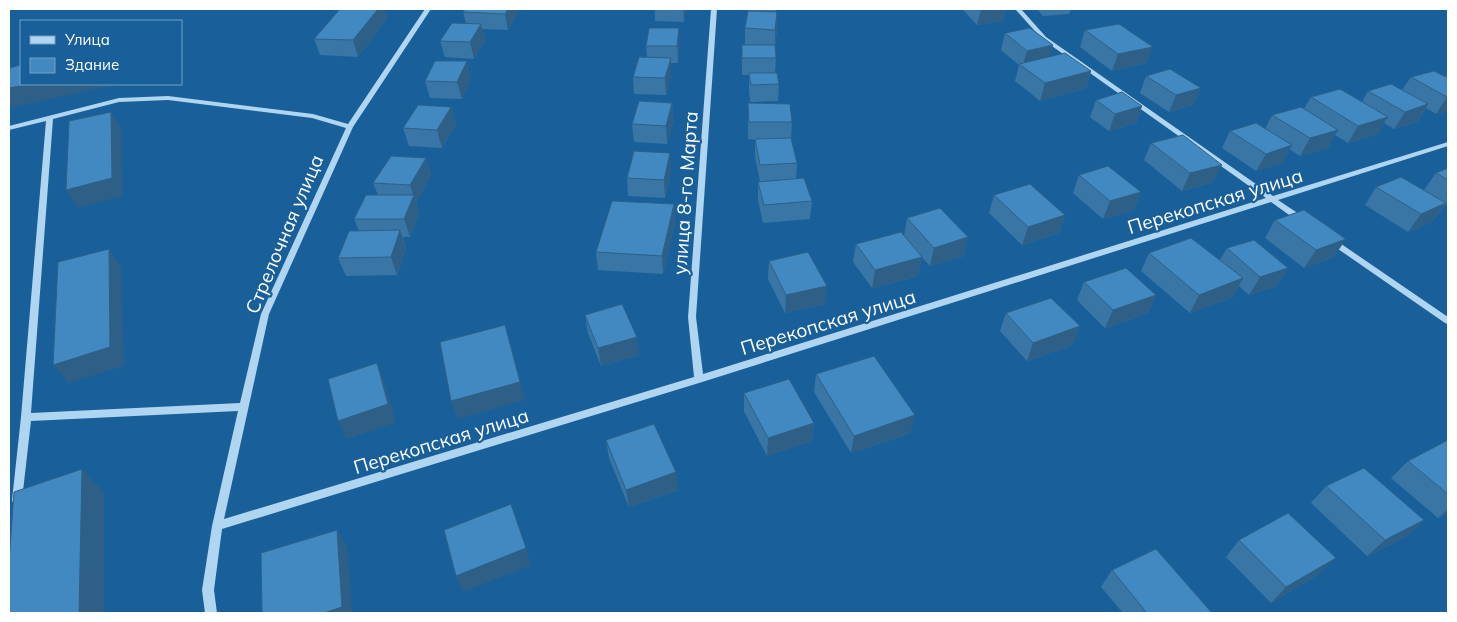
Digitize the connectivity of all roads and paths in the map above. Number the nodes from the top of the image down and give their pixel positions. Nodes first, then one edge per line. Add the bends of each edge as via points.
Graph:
1 (428, 9) edge
2 (714, 9) edge
3 (1018, 9) edge
4 (50, 117) junction
5 (350, 127) junction
6 (9, 128) edge
7 (1448, 144) edge
8 (1274, 200) junction
9 (1305, 222) edge
10 (1321, 233) edge
11 (1448, 321) edge
12 (699, 379) junction
13 (244, 407) junction
14 (26, 417) junction
15 (16, 513) edge
16 (216, 526) junction
17 (211, 613) edge

1 - 5 street, Стрелочная улица
2 - 12 street, улица 8-го Марта via 692,317
3 - 8 street via 1044,38
4 - 5 street via 118,100 168,98 313,116
4 - 6 street
4 - 14 street
5 - 13 street, Стрелочная улица via 265,314
7 - 8 street, Перекопская улица
8 - 9 street
8 - 12 street, Перекопская улица
10 - 11 street
12 - 16 street, Перекопская улица
13 - 14 street
13 - 16 street, Стрелочная улица
14 - 15 street
16 - 17 street, Стрелочная улица via 208,590

